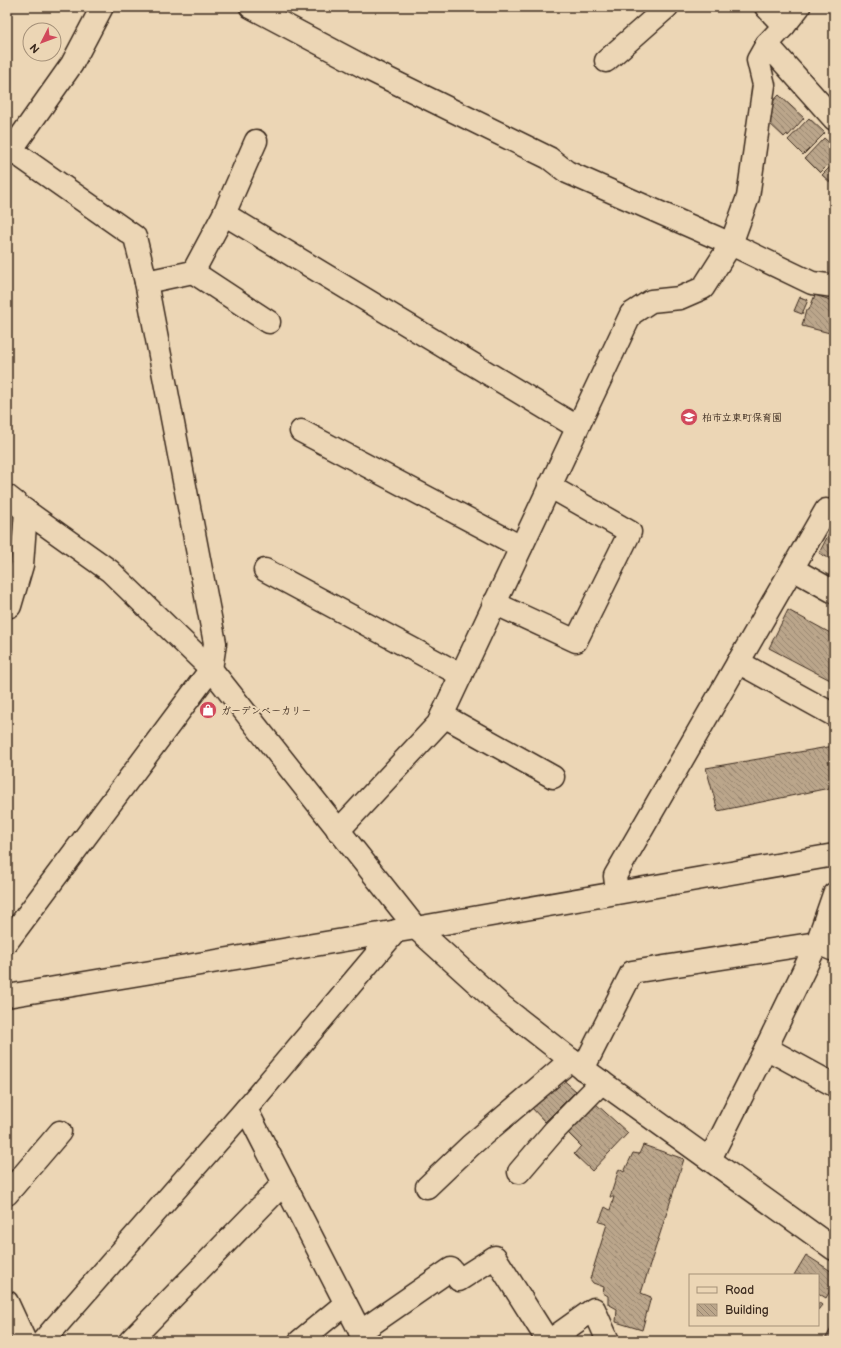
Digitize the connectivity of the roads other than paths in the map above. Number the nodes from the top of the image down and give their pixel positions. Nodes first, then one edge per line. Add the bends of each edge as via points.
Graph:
1 (102, 7) edge
2 (251, 7) edge
3 (667, 7) edge
4 (766, 7) edge
5 (799, 7) edge
6 (784, 26) junction
7 (767, 44) junction
8 (606, 61) dead end
9 (834, 120) edge
10 (256, 141) dead end
11 (9, 151) edge
12 (224, 214) junction
13 (732, 244) junction
14 (193, 272) junction
15 (146, 282) junction
16 (834, 286) edge
17 (269, 322) dead end
18 (577, 427) junction
19 (301, 431) dead end
20 (549, 486) junction
21 (7, 496) edge
22 (826, 510) dead end
23 (26, 511) junction
24 (521, 547) junction
25 (792, 568) junction
26 (265, 570) dead end
27 (834, 592) edge
28 (494, 603) junction
29 (7, 607) edge
30 (738, 662) junction
31 (211, 670) junction
32 (461, 675) junction
33 (442, 715) junction
34 (834, 715) edge
35 (553, 777) dead end
36 (338, 831) junction
37 (834, 855) edge
38 (617, 892) junction
39 (834, 894) edge
40 (406, 929) junction
41 (7, 942) edge
42 (826, 946) edge
43 (7, 996) edge
44 (766, 1048) junction
45 (577, 1064) junction
46 (602, 1082) junction
47 (834, 1086) edge
48 (246, 1109) junction
49 (60, 1132) dead end
50 (710, 1159) junction
51 (519, 1172) dead end
52 (284, 1184) junction
53 (428, 1187) dead end
54 (7, 1194) edge
55 (834, 1249) edge
56 (7, 1302) edge
57 (345, 1304) junction
58 (362, 1336) edge
59 (25, 1341) edge
60 (43, 1341) edge
61 (130, 1341) edge
62 (300, 1341) edge
63 (548, 1341) edge
64 (608, 1341) edge

1 - 11 street via 72,64
2 - 13 street via 370,70 549,158 567,172
3 - 8 street
4 - 6 street
5 - 6 street
6 - 7 street
7 - 9 street
7 - 13 street via 758,60 764,85 748,197
10 - 12 street
11 - 15 street via 135,237
12 - 14 street
12 - 18 street
13 - 16 street via 812,283
13 - 18 street via 703,288 680,298 651,301 631,314
14 - 15 street
14 - 17 street
15 - 31 street via 215,643
18 - 20 street
19 - 24 street
20 - 24 street
20 - 28 street via 630,532 576,641
21 - 23 street
22 - 25 street
23 - 29 street via 22,565 10,606
23 - 31 street via 110,571
24 - 28 street
25 - 27 street
25 - 30 street
26 - 32 street
28 - 32 street
30 - 34 street
30 - 38 street via 615,876
31 - 36 street
31 - 41 street
32 - 33 street
33 - 35 street
33 - 36 street via 438,724
36 - 40 street
37 - 38 street
38 - 40 street
39 - 42 street
40 - 43 street
40 - 45 street
40 - 48 street
42 - 44 street
42 - 45 street via 632,972
44 - 47 street
44 - 50 street
45 - 46 street
45 - 53 street via 470,1146
46 - 50 street
46 - 51 street via 554,1131
48 - 52 street
48 - 60 street
49 - 54 street
50 - 55 street
52 - 57 street
52 - 61 street
56 - 59 street
57 - 58 street
57 - 62 street
58 - 63 street via 451,1269 459,1280 495,1257
63 - 64 street via 594,1309

